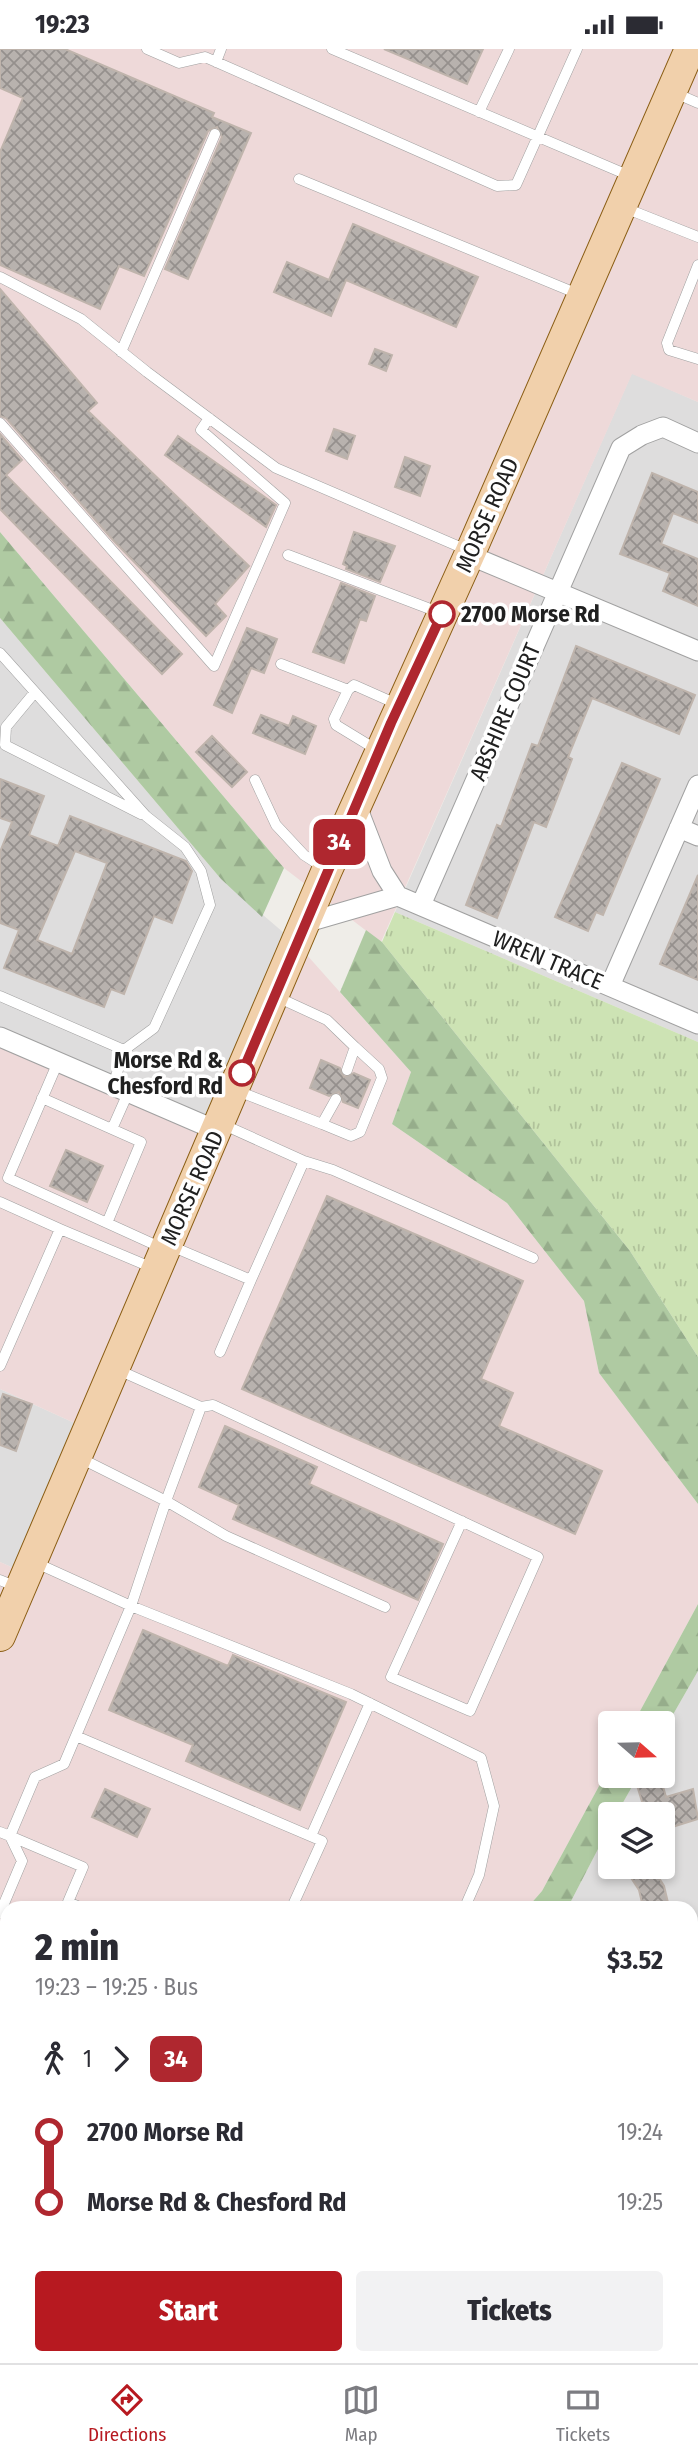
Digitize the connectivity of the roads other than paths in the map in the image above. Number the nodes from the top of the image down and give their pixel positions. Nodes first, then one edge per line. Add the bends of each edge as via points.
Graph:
1 (147, 49) edge
2 (221, 49) edge
3 (332, 49) edge
4 (509, 49) edge
5 (577, 49) edge
6 (690, 49) edge
7 (216, 62) junction
8 (685, 97) edge
9 (479, 112) junction
10 (215, 134) dead end
11 (538, 137) junction
12 (634, 178) junction
13 (299, 179) dead end
14 (621, 207) junction
15 (698, 237) edge
16 (698, 265) edge
17 (0, 277) edge
18 (582, 296) junction
19 (121, 352) junction
20 (698, 359) edge
21 (209, 418) junction
22 (0, 422) edge
23 (698, 443) edge
24 (470, 553) junction
25 (288, 555) dead end
26 (557, 592) junction
27 (442, 614) junction
28 (698, 651) edge
29 (0, 653) edge
30 (281, 664) dead end
31 (348, 690) junction
32 (35, 692) junction
33 (399, 705) junction
34 (379, 751) junction
35 (255, 780) dead end
36 (698, 785) edge
37 (356, 804) junction
38 (146, 816) junction
39 (679, 828) junction
40 (698, 836) edge
41 (327, 870) junction
42 (398, 896) junction
43 (421, 905) junction
44 (305, 923) junction
45 (610, 986) junction
46 (0, 996) edge
47 (275, 996) junction
48 (698, 1024) edge
49 (0, 1037) edge
50 (355, 1047) junction
51 (124, 1049) junction
52 (58, 1062) junction
53 (347, 1070) dead end
54 (120, 1089) junction
55 (235, 1090) junction
56 (42, 1098) junction
57 (336, 1099) dead end
58 (322, 1124) junction
59 (219, 1127) junction
60 (112, 1129) junction
61 (304, 1161) junction
62 (0, 1202) edge
63 (107, 1223) junction
64 (60, 1229) junction
65 (163, 1255) junction
66 (533, 1258) dead end
67 (251, 1280) junction
68 (220, 1352) dead end
69 (0, 1366) edge
70 (116, 1368) junction
71 (201, 1407) junction
72 (77, 1457) junction
73 (166, 1501) junction
74 (461, 1521) junction
75 (32, 1562) junction
76 (10, 1584) edge
77 (131, 1606) junction
78 (386, 1607) dead end
79 (0, 1636) edge
80 (370, 1703) junction
81 (76, 1736) junction
82 (5, 1834) edge
83 (311, 1836) junction
84 (5, 1901) edge
85 (68, 1901) edge
86 (295, 1901) edge
87 (468, 1901) edge

1 - 7 lane via 179,63 205,57
2 - 7 lane
3 - 9 lane
4 - 9 lane
5 - 11 lane
6 - 8 main road, MORSE ROAD
7 - 11 lane via 496,186 516,185
8 - 12 main road, MORSE ROAD
9 - 11 lane
10 - 19 lane
11 - 12 lane
12 - 14 main road, MORSE ROAD
13 - 18 lane
14 - 15 lane
14 - 18 main road, MORSE ROAD
16 - 20 lane via 667,344 669,350
17 - 19 lane via 81,319
18 - 24 main road, MORSE ROAD
19 - 21 lane
21 - 22 lane via 201,430 285,503 214,666
21 - 24 lane via 286,473
23 - 26 street, ABSHIRE COURT via 663,427 621,448
24 - 26 street
24 - 27 main road, MORSE ROAD
25 - 27 lane
26 - 28 street
26 - 43 street, ABSHIRE COURT
27 - 33 main road, MORSE ROAD
29 - 32 lane
30 - 31 lane
31 - 33 lane via 354,685
31 - 34 lane via 334,719 336,725
32 - 38 lane
32 - 38 lane via 6,727 5,745
33 - 34 main road, MORSE ROAD
34 - 37 main road, MORSE ROAD
35 - 41 lane via 276,825 304,855
36 - 39 street
37 - 41 main road, MORSE ROAD
37 - 42 street via 382,871
38 - 51 lane via 185,847 201,871 210,905 154,1028
39 - 40 street
39 - 45 street
41 - 44 main road, MORSE ROAD
42 - 43 street, WREN TRACE
42 - 44 street
43 - 45 street, WREN TRACE
44 - 47 main road, MORSE ROAD
45 - 48 street, WREN TRACE
46 - 51 lane
47 - 50 lane via 327,1020
47 - 55 main road, MORSE ROAD
49 - 52 street
50 - 53 lane
50 - 58 lane via 379,1069 382,1078 360,1132 351,1136
51 - 54 lane
52 - 54 street
52 - 56 lane
54 - 59 street
54 - 60 lane
55 - 58 lane
55 - 59 main road, MORSE ROAD
56 - 60 lane
56 - 63 lane via 8,1178
57 - 58 lane
59 - 61 lane
59 - 65 main road, MORSE ROAD
60 - 63 lane via 141,1142
61 - 66 lane
61 - 67 lane
62 - 64 lane
63 - 65 lane
64 - 65 lane
64 - 69 lane
65 - 67 lane
65 - 70 main road, MORSE ROAD
67 - 68 lane
70 - 71 lane
70 - 72 main road, MORSE ROAD
71 - 73 lane
71 - 74 lane via 213,1405
72 - 73 lane
72 - 75 main road, MORSE ROAD
73 - 77 lane
73 - 78 lane via 226,1536
74 - 74 lane via 538,1557 470,1711 391,1677
75 - 76 main road, MORSE ROAD
75 - 77 lane
76 - 79 main road, MORSE ROAD
77 - 80 lane via 254,1652
77 - 81 lane
80 - 83 lane
80 - 87 lane via 481,1758 494,1806 479,1875
81 - 82 lane via 64,1763 35,1776
81 - 83 lane
82 - 84 lane via 22,1861
82 - 85 lane via 83,1867
83 - 86 lane via 322,1841

